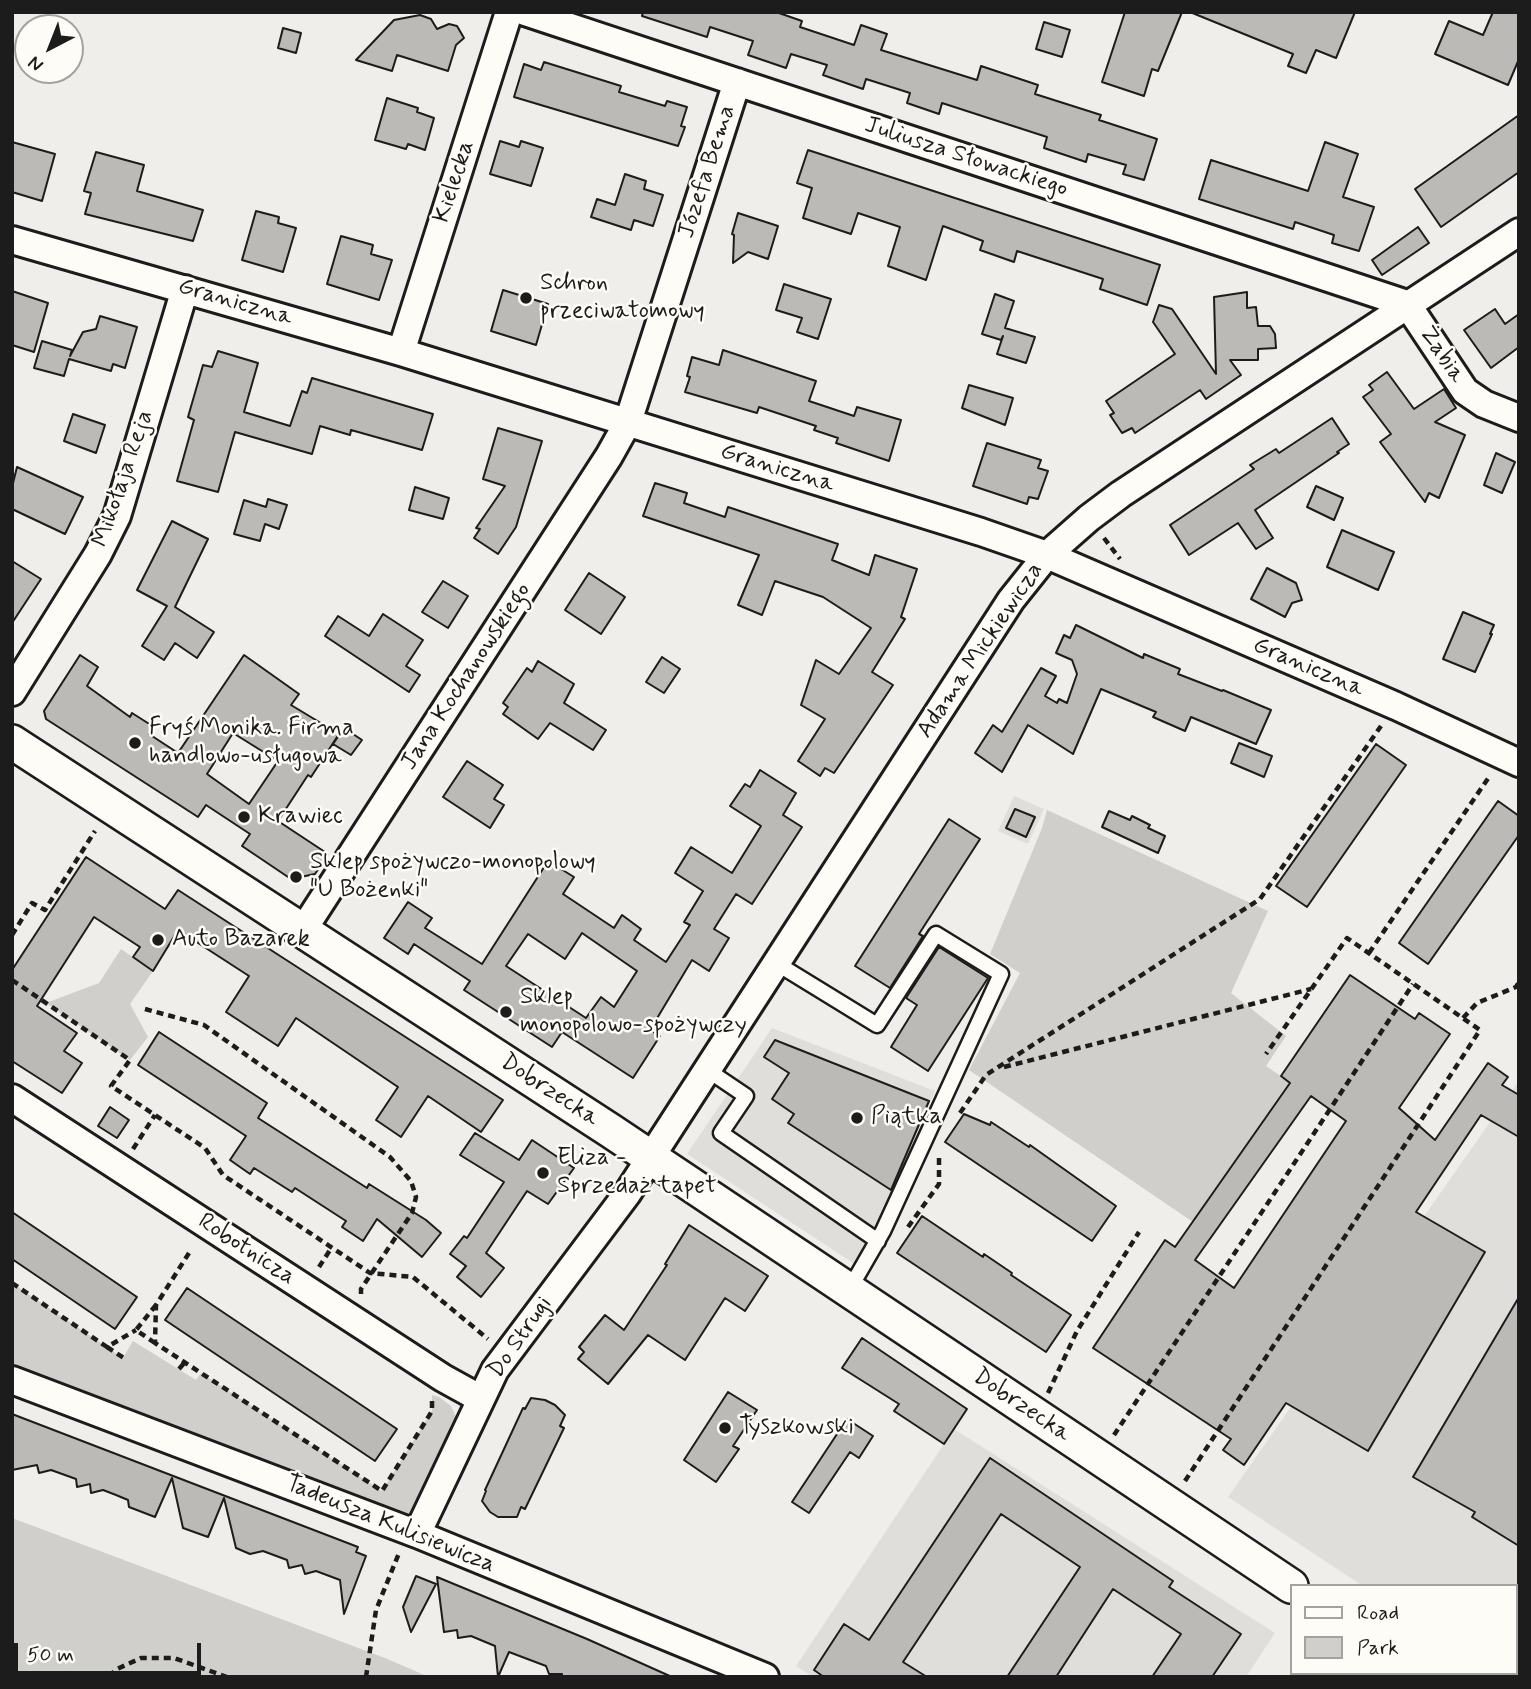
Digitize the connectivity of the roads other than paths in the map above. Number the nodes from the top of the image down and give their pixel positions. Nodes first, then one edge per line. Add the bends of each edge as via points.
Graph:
1 (509, 12) edge
2 (525, 12) edge
3 (737, 82) junction
4 (1519, 232) edge
5 (12, 240) edge
6 (185, 289) junction
7 (1407, 304) junction
8 (401, 352) junction
9 (1519, 418) edge
10 (628, 422) junction
11 (1047, 555) junction
12 (12, 692) edge
13 (12, 742) edge
14 (1511, 760) edge
15 (303, 930) junction
16 (776, 963) junction
17 (706, 1069) junction
18 (12, 1098) edge
19 (651, 1158) junction
20 (878, 1241) junction
21 (848, 1290) junction
22 (12, 1380) edge
23 (481, 1399) junction
24 (417, 1534) junction
25 (1290, 1585) edge
26 (765, 1677) edge

1 - 8 street, Kielecka
2 - 3 street, Juliusza Słowackiego
3 - 7 street, Juliusza Słowackiego
3 - 10 street, Józefa Bema
4 - 7 street, Adama Mickiewicza
5 - 6 street, Graniczna
6 - 8 street, Graniczna
6 - 12 street, Mikołaja Reja via 117,516
7 - 9 street, Żabia via 1465,391 1483,404
7 - 11 street, Adama Mickiewicza via 1121,494
8 - 10 street, Graniczna
10 - 11 street, Graniczna
10 - 15 street, Jana Kochanowskiego
11 - 14 street, Graniczna
11 - 16 street, Adama Mickiewicza via 1011,600
13 - 15 street, Dobrzecka
15 - 19 street, Dobrzecka
16 - 17 street, Adama Mickiewicza
16 - 20 lane via 877,1025 936,934 1001,974
17 - 19 street, Adama Mickiewicza
17 - 20 lane via 746,1096 721,1133
18 - 23 street, Robotnicza
19 - 21 street, Dobrzecka
19 - 23 street, Do Strugi via 506,1354
20 - 21 lane
21 - 25 street, Dobrzecka
22 - 24 street, Tadeusza Kulisiewicza
23 - 24 street, Do Strugi
24 - 26 street, Tadeusza Kulisiewicza

